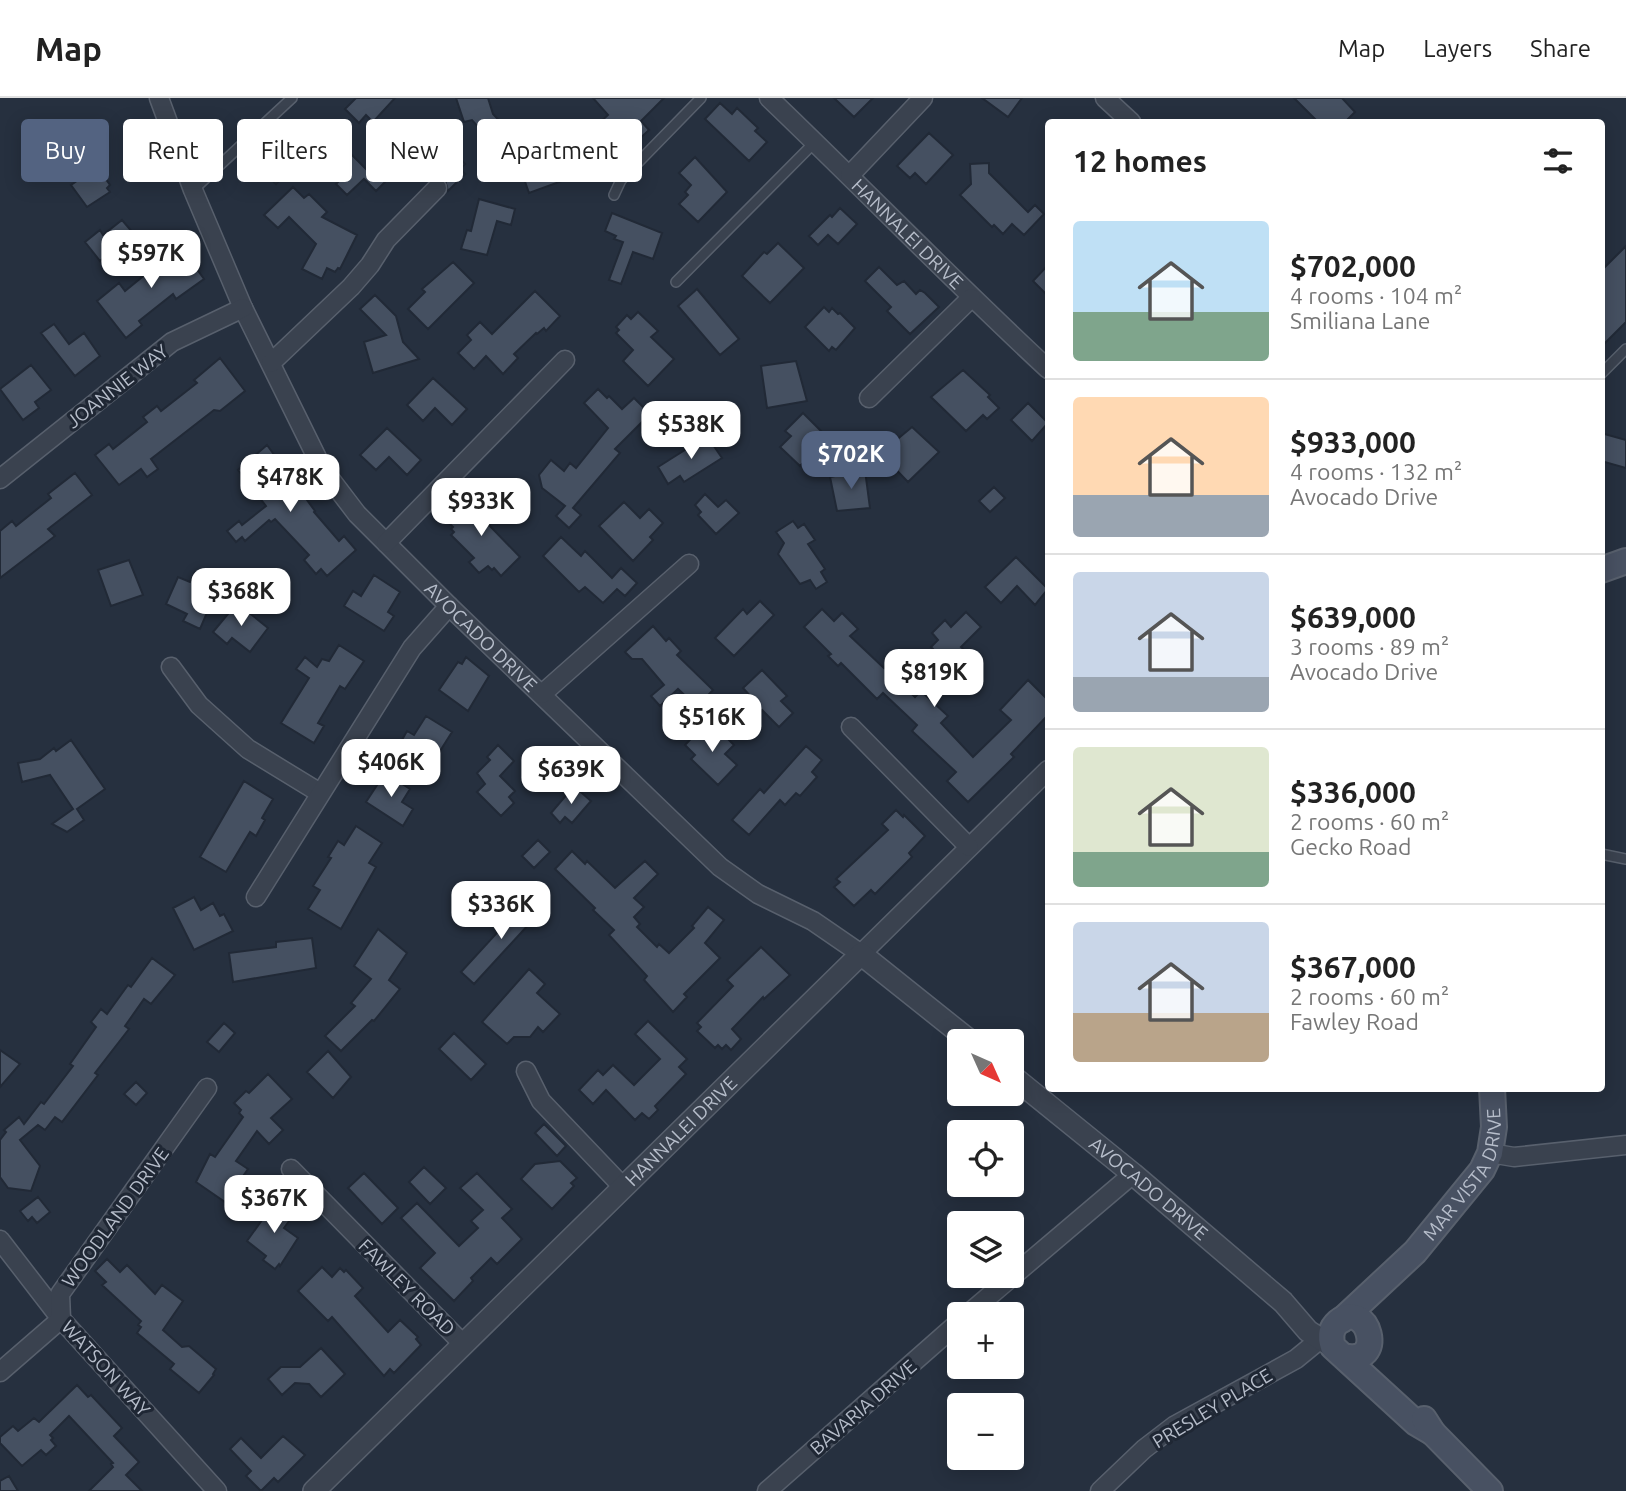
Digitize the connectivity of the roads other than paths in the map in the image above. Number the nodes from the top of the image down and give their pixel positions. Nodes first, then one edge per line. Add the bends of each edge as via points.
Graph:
1 (159, 98) edge
2 (292, 98) edge
3 (701, 98) edge
4 (769, 98) edge
5 (923, 98) edge
6 (1105, 98) edge
7 (1128, 119) edge
8 (815, 142) junction
9 (850, 175) junction
10 (437, 188) dead end
11 (193, 190) junction
12 (614, 195) dead end
13 (676, 282) dead end
14 (971, 298) junction
15 (243, 308) junction
16 (1626, 349) edge
17 (565, 360) dead end
18 (271, 363) junction
19 (1045, 366) edge
20 (1605, 370) edge
21 (869, 398) dead end
22 (0, 479) edge
23 (386, 543) junction
24 (1626, 561) edge
25 (689, 564) dead end
26 (1605, 569) edge
27 (449, 606) junction
28 (172, 667) dead end
29 (542, 694) junction
30 (851, 727) dead end
31 (1045, 773) edge
32 (320, 793) junction
33 (968, 848) junction
34 (1605, 855) edge
35 (1626, 859) edge
36 (256, 897) dead end
37 (861, 954) junction
38 (955, 1029) edge
39 (526, 1071) dead end
40 (1024, 1086) edge
41 (207, 1088) dead end
42 (1492, 1092) edge
43 (1626, 1145) edge
44 (1490, 1153) junction
45 (291, 1169) dead end
46 (1133, 1174) junction
47 (623, 1187) junction
48 (0, 1240) edge
49 (1415, 1252) junction
50 (982, 1302) edge
51 (61, 1319) junction
52 (947, 1333) edge
53 (1335, 1338) junction
54 (1370, 1338) junction
55 (464, 1345) junction
56 (0, 1372) edge
57 (1433, 1433) junction
58 (326, 1487) edge
59 (218, 1491) edge
60 (767, 1491) edge
61 (1100, 1491) edge
62 (1490, 1491) edge

1 - 11 street, AVOCADO DRIVE
2 - 11 lane
3 - 12 lane via 621,180
4 - 8 street, HANNALEI DRIVE
5 - 9 street
6 - 7 street
8 - 9 street, HANNALEI DRIVE
8 - 13 lane
9 - 14 street, HANNALEI DRIVE
10 - 18 street via 386,240 351,287
11 - 15 street, AVOCADO DRIVE
14 - 19 street, HANNALEI DRIVE
14 - 21 street
15 - 18 street, AVOCADO DRIVE
15 - 22 street, JOANNIE WAY via 172,342
16 - 20 lane
17 - 23 street
18 - 23 street, AVOCADO DRIVE via 322,468
23 - 27 street, AVOCADO DRIVE
24 - 26 main road
25 - 29 street
27 - 29 street, AVOCADO DRIVE
27 - 32 street via 412,648
28 - 32 street via 199,705 248,748
29 - 37 street, AVOCADO DRIVE via 720,867
30 - 33 street
31 - 33 street, HANNALEI DRIVE
32 - 36 street
33 - 37 street, HANNALEI DRIVE
34 - 35 lane
37 - 38 street, AVOCADO DRIVE
37 - 47 street, HANNALEI DRIVE
39 - 47 street via 541,1101
40 - 46 street, AVOCADO DRIVE
41 - 51 street, WOODLAND DRIVE via 60,1294
42 - 44 main road, MAR VISTA DRIVE
43 - 44 street via 1514,1157
44 - 49 main road, MAR VISTA DRIVE via 1482,1170
45 - 55 street, FAWLEY ROAD
46 - 50 street
46 - 53 street, AVOCADO DRIVE via 1283,1302 1325,1324
47 - 55 street, HANNALEI DRIVE
48 - 51 street, WATSON WAY
49 - 53 main road, MAR VISTA DRIVE
49 - 54 main road, MAR VISTA DRIVE via 1381,1307
51 - 56 street
51 - 59 street, WATSON WAY
52 - 60 street, BAVARIA DRIVE
53 - 54 main road via 1355,1357 1366,1350
53 - 54 main road via 1355,1318 1366,1325
53 - 57 main road via 1416,1423
53 - 61 street, PRESLEY PLACE via 1174,1426
54 - 57 main road via 1384,1379
55 - 58 street, HANNALEI DRIVE
57 - 62 main road

